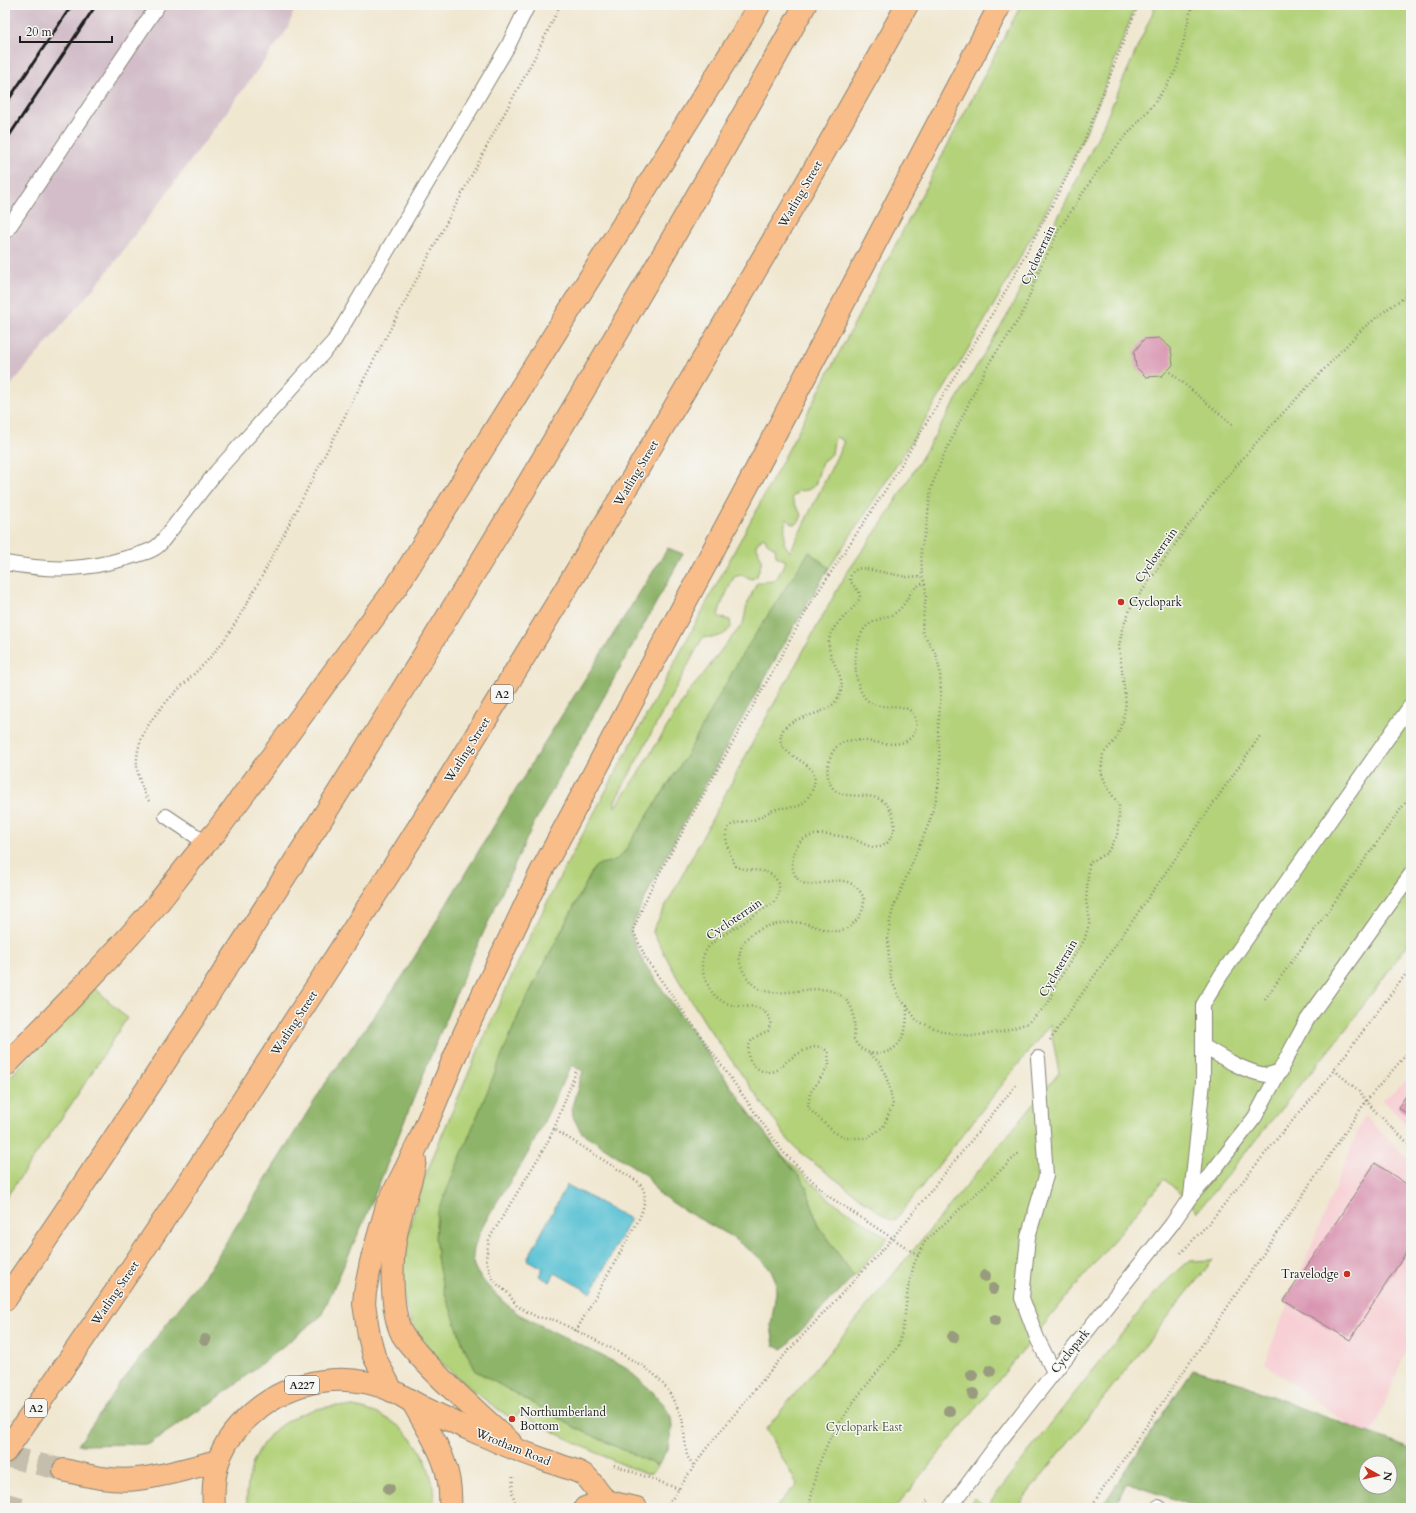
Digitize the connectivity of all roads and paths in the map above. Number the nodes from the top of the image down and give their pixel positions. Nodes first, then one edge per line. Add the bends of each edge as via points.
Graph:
1 (158, 5) edge
2 (528, 5) edge
3 (560, 5) edge
4 (759, 5) edge
5 (805, 5) edge
6 (907, 5) edge
7 (1000, 5) edge
8 (1138, 5) edge
9 (1192, 5) edge
10 (5, 233) edge
11 (1411, 294) edge
12 (1170, 372) dead end
13 (1233, 425) dead end
14 (5, 563) edge
15 (922, 576) junction
16 (925, 583) junction
17 (1411, 705) edge
18 (1260, 736) dead end
19 (1411, 795) edge
20 (166, 816) joint
21 (206, 843) junction
22 (1411, 874) edge
23 (1411, 967) edge
24 (1265, 999) dead end
25 (907, 1006) junction
26 (1203, 1046) junction
27 (1411, 1049) edge
28 (870, 1054) junction
29 (1038, 1058) junction
30 (5, 1066) edge
31 (577, 1069) dead end
32 (1334, 1070) junction
33 (1281, 1071) junction
34 (1366, 1101) junction
35 (554, 1129) junction
36 (1043, 1139) junction
37 (419, 1142) junction
38 (1411, 1146) edge
39 (1191, 1196) junction
40 (893, 1239) junction
41 (918, 1255) junction
42 (1179, 1256) dead end
43 (5, 1300) edge
44 (576, 1331) junction
45 (1054, 1372) junction
46 (392, 1391) junction
47 (413, 1403) junction
48 (5, 1452) edge
49 (521, 1452) junction
50 (218, 1461) junction
51 (694, 1466) junction
52 (64, 1470) tunnel mouth
53 (642, 1476) dead end
54 (679, 1489) junction
55 (606, 1500) junction
56 (214, 1508) edge
57 (450, 1508) edge
58 (585, 1508) edge
59 (636, 1508) edge
60 (666, 1508) edge
61 (809, 1508) edge
62 (950, 1508) edge
63 (1090, 1508) edge

1 - 10 lane
2 - 14 lane via 508,46 334,341 217,471 160,544 152,550 112,563 83,568 50,569
3 - 20 path via 522,82 241,614 204,665 156,713 146,728 138,752 139,779 148,800
4 - 21 main road via 744,33 397,586
5 - 43 main road via 613,342 461,595 189,1026
6 - 48 main road, Watling Street / A2 via 759,266 544,627 306,1005 67,1364
7 - 37 main road via 540,874 465,1032
8 - 40 path via 1083,144 1003,296 892,480 812,601 650,890 634,930 646,959 783,1152 828,1196
9 - 15 path, Cycloterrain via 1174,74 1153,105 1096,173 1058,232 1042,263 1023,312 991,360 958,424 931,488 921,549
11 - 25 path, Cycloterrain via 1361,330 1268,429 1185,530 1131,606 1119,647 1126,704 1123,721 1116,739 1103,754 1101,772 1119,805 1117,836 1107,853 1089,863 1086,901 1090,921 1084,941 1057,982 1048,1004 1028,1023 1002,1032 972,1036 944,1032 917,1021
12 - 13 path
15 - 16 path, Cycloterrain
15 - 28 path, Cycloterrain via 900,576 862,568 852,572 850,581 860,597 856,605 837,624 829,640 830,654 841,679 842,687 838,699 824,711 791,722 781,736 786,750 812,770 814,776 806,801 801,805 777,809 752,820 734,824 727,832 728,849 736,866 770,874 778,884 777,897 772,904 720,936 710,945 702,962 704,978 717,999 730,1005 757,1007 771,1021 768,1031 752,1040 747,1050 748,1057 757,1068 770,1072 777,1070 805,1050 819,1047 828,1052 829,1066 810,1093 808,1108 834,1132 847,1138 867,1138 883,1127 893,1105 881,1064
16 - 25 path, Cycloterrain via 923,633 936,654 941,678 938,731 940,765 933,813 893,909 888,933 891,980 900,999
16 - 28 path, Cycloterrain via 915,588 897,612 866,626 858,638 856,649 858,686 862,695 875,705 898,706 908,710 915,716 914,732 909,739 896,743 854,740 843,742 831,754 827,773 831,787 841,794 873,796 885,802 894,820 892,835 885,844 874,848 849,838 828,834 812,835 801,841 792,863 793,871 802,882 813,884 840,880 857,888 864,901 860,917 839,931 800,923 774,924 749,936 742,946 740,956 747,977 752,984 762,990 774,993 824,989 842,997 853,1013 854,1039
17 - 26 lane via 1212,990 1203,1006
18 - 29 path
19 - 24 path
20 - 21 lane
21 - 30 main road via 153,909 97,972
22 - 33 lane, Cyclopark via 1307,1020
23 - 32 path
25 - 28 path via 906,1028 899,1044 887,1052
26 - 33 lane via 1230,1062 1266,1075
26 - 39 lane via 1203,1082
27 - 34 path
29 - 36 lane
29 - 40 path
31 - 35 path
32 - 34 path via 1359,1091
32 - 42 path
33 - 39 lane, Cyclopark via 1256,1117
34 - 38 path
34 - 63 path
35 - 44 path via 638,1182 645,1199 638,1221
35 - 44 path via 492,1232 486,1259 493,1279 517,1306
36 - 41 path via 1021,1151 924,1243
36 - 45 lane via 1046,1176 1028,1237 1022,1298 1036,1338
37 - 46 main road via 387,1206 365,1292 367,1323 374,1356
37 - 49 main road via 400,1214 394,1255 394,1296 402,1335 425,1362
39 - 45 lane, Cyclopark via 1172,1224
40 - 41 path
40 - 51 path via 777,1363
41 - 61 path via 908,1288 899,1345 854,1401 830,1438 817,1468
44 - 51 path via 636,1363 664,1385 682,1417 687,1456
45 - 62 lane, Cyclopark
46 - 47 main road, Wrotham Road / A227
46 - 50 main road, Wrotham Road / A227 via 357,1381 331,1380 308,1383 288,1391 259,1408 240,1425 226,1442
47 - 49 main road, Wrotham Road / A227
47 - 57 main road, Wrotham Road / A227 via 444,1460 448,1473
49 - 55 main road, Wrotham Road / A227 via 584,1475
50 - 52 main road via 136,1480 100,1478
50 - 56 main road, Wrotham Road / A227 via 213,1493
51 - 54 path
53 - 54 path
54 - 60 path
55 - 58 main road
55 - 59 main road

